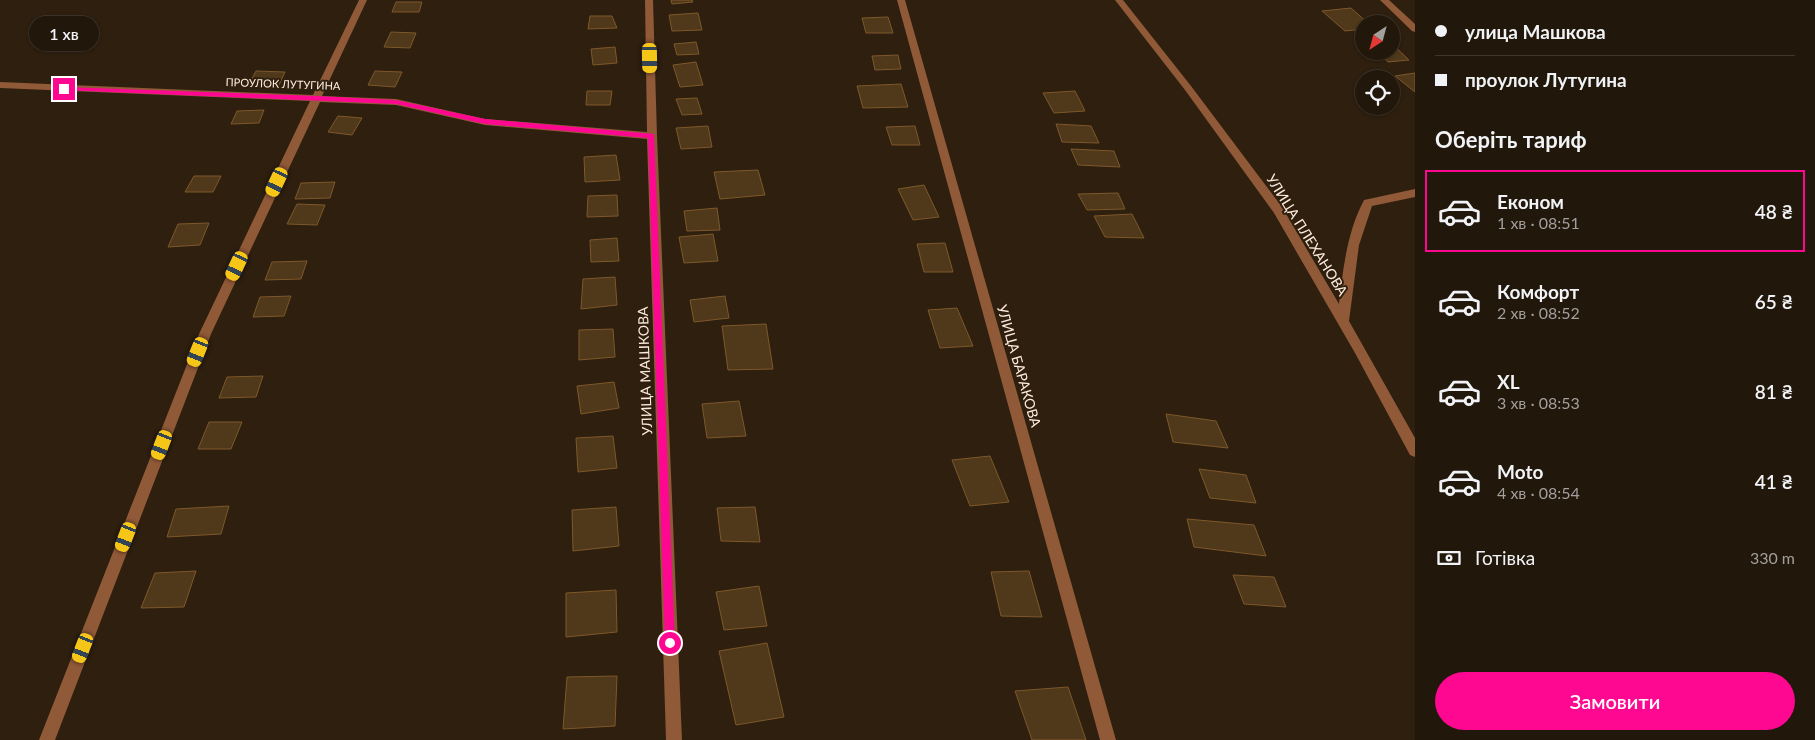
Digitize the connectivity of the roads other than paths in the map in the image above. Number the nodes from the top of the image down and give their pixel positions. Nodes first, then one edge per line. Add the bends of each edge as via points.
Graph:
1 (364, 0) edge
2 (649, 0) edge
3 (901, 0) edge
4 (1119, 0) edge
5 (1384, 0) edge
6 (1415, 29) edge
7 (0, 85) edge
8 (317, 98) junction
9 (652, 136) junction
10 (1415, 193) edge
11 (1342, 320) junction
12 (1415, 451) edge
13 (47, 740) edge
14 (674, 740) edge
15 (1108, 740) edge

1 - 8 street
2 - 9 street, УЛИЦА МАШКОВА
3 - 15 street, УЛИЦА БАРАКОВА
4 - 11 street, УЛИЦА ПЛЕХАНОВА via 1278,210
5 - 6 street
7 - 8 street, ПРОУЛОК ЛУТУГИНА
8 - 9 street, ПРОУЛОК ЛУТУГИНА via 396,102 485,122
8 - 13 street via 205,334
9 - 14 street, УЛИЦА МАШКОВА
10 - 11 street via 1368,202 1359,219
11 - 12 street, УЛИЦА ПЛЕХАНОВА

